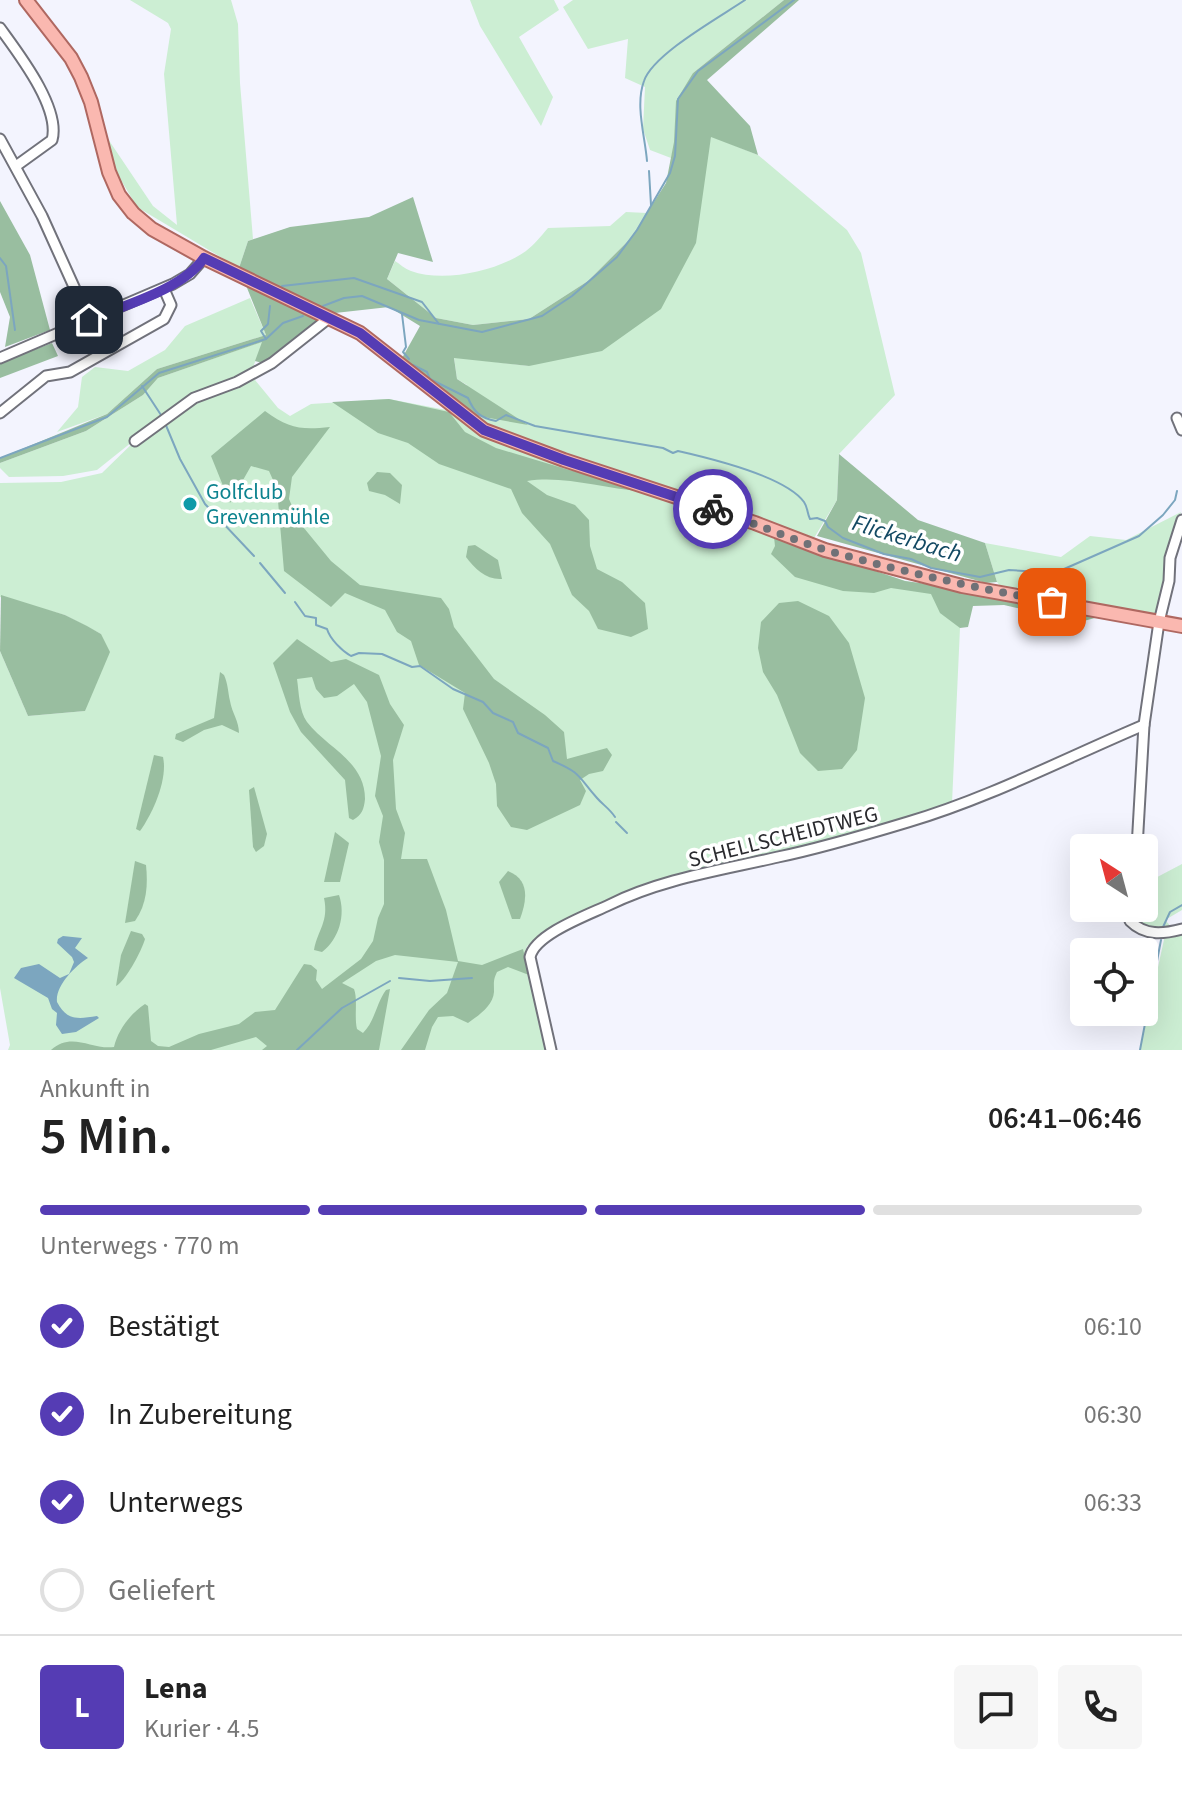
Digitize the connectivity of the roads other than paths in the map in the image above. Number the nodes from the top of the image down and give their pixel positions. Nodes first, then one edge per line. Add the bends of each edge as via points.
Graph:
1 (26, 0) edge
2 (0, 28) edge
3 (0, 139) edge
4 (16, 166) junction
5 (204, 258) junction
6 (164, 289) junction
7 (329, 318) junction
8 (89, 320) junction
9 (0, 358) edge
10 (0, 413) edge
11 (1177, 418) dead end
12 (1182, 430) edge
13 (135, 441) dead end
14 (1182, 520) edge
15 (1159, 622) junction
16 (1182, 626) edge
17 (1144, 725) junction
18 (1138, 834) edge
19 (1131, 922) edge
20 (1182, 929) edge
21 (551, 1050) edge

1 - 5 main road via 81,77 109,172 126,205 152,229
2 - 4 street via 39,85 53,130 52,140
3 - 4 street
4 - 8 street
5 - 6 street via 190,274
5 - 7 main road
6 - 8 street
6 - 10 street via 171,305 164,319 70,372 46,376
7 - 13 street via 272,363 194,398
7 - 15 main road via 371,341 494,434 825,550 962,586
8 - 9 street
11 - 12 street
14 - 15 street
15 - 16 main road
15 - 17 street
17 - 18 street
17 - 21 street, SCHELLSCHEIDTWEG via 938,812 669,883 550,934 532,948 530,957
19 - 20 street via 1142,930

